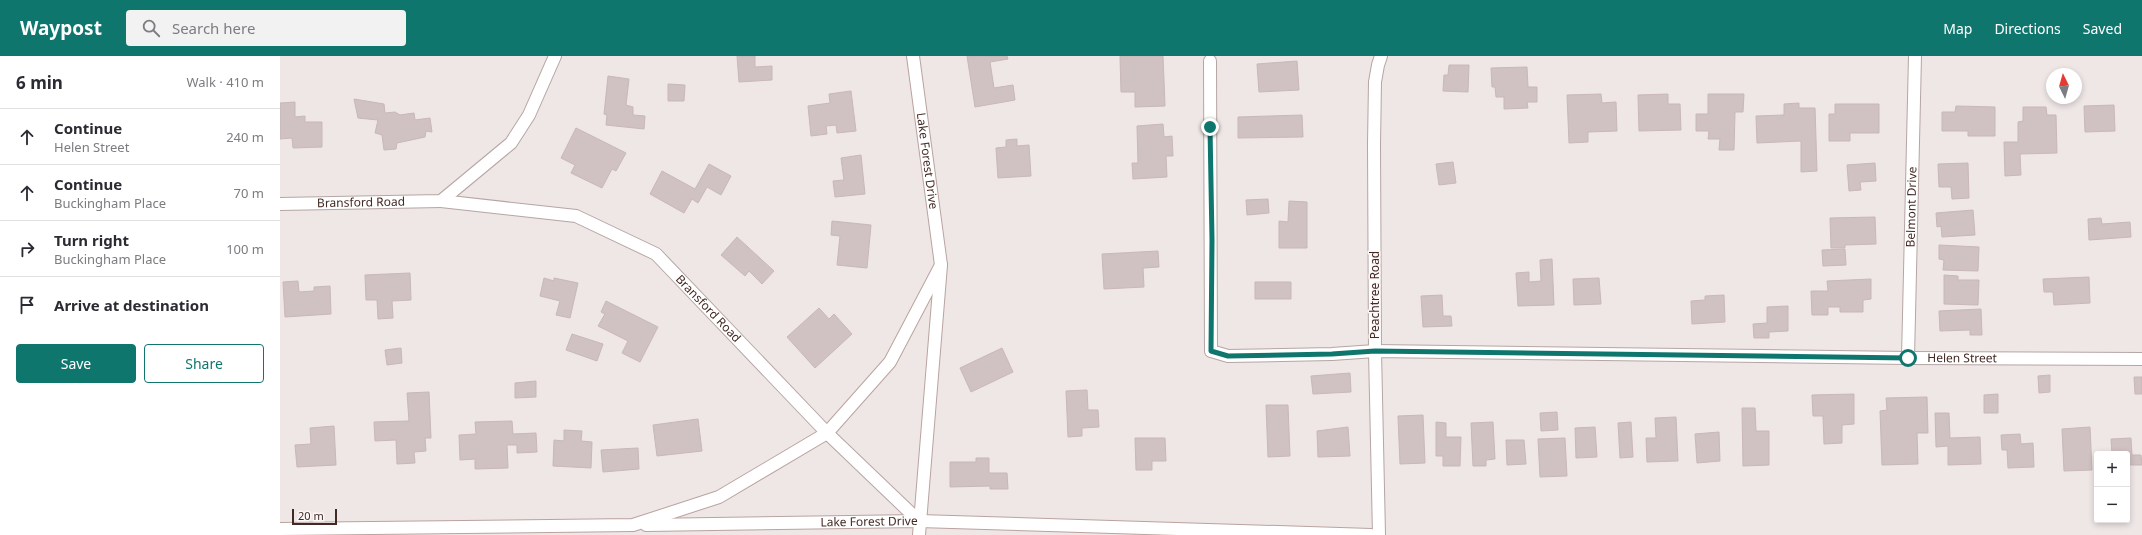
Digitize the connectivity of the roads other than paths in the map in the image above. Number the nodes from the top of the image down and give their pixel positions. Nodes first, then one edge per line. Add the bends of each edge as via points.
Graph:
1 (555, 56) edge
2 (913, 56) edge
3 (1381, 56) edge
4 (1915, 56) edge
5 (1210, 61) dead end
6 (441, 201) junction
7 (280, 204) edge
8 (942, 265) junction
9 (1375, 351) junction
10 (1908, 358) junction
11 (2142, 359) edge
12 (826, 433) junction
13 (919, 521) junction
14 (633, 526) junction
15 (280, 529) edge
16 (919, 535) edge
17 (1371, 535) edge
18 (1379, 535) edge

1 - 6 street via 529,115 511,143
2 - 8 street, Lake Forest Drive
3 - 9 street, Peachtree Road via 1375,82
4 - 10 street, Belmont Drive
5 - 9 street, Helen Street via 1211,351 1228,356
6 - 7 street, Bransford Road
6 - 12 street, Bransford Road via 576,216 656,254
8 - 12 street, Lake Forest Drive via 890,362
8 - 13 street, Lake Forest Drive
9 - 10 street, Helen Street
9 - 18 street, Peachtree Road
10 - 11 street, Helen Street
12 - 13 street, Bransford Road
12 - 14 street, Lake Forest Drive via 719,497
13 - 14 street, Lake Forest Drive
13 - 16 street
13 - 17 street
14 - 15 street, Lake Forest Drive

